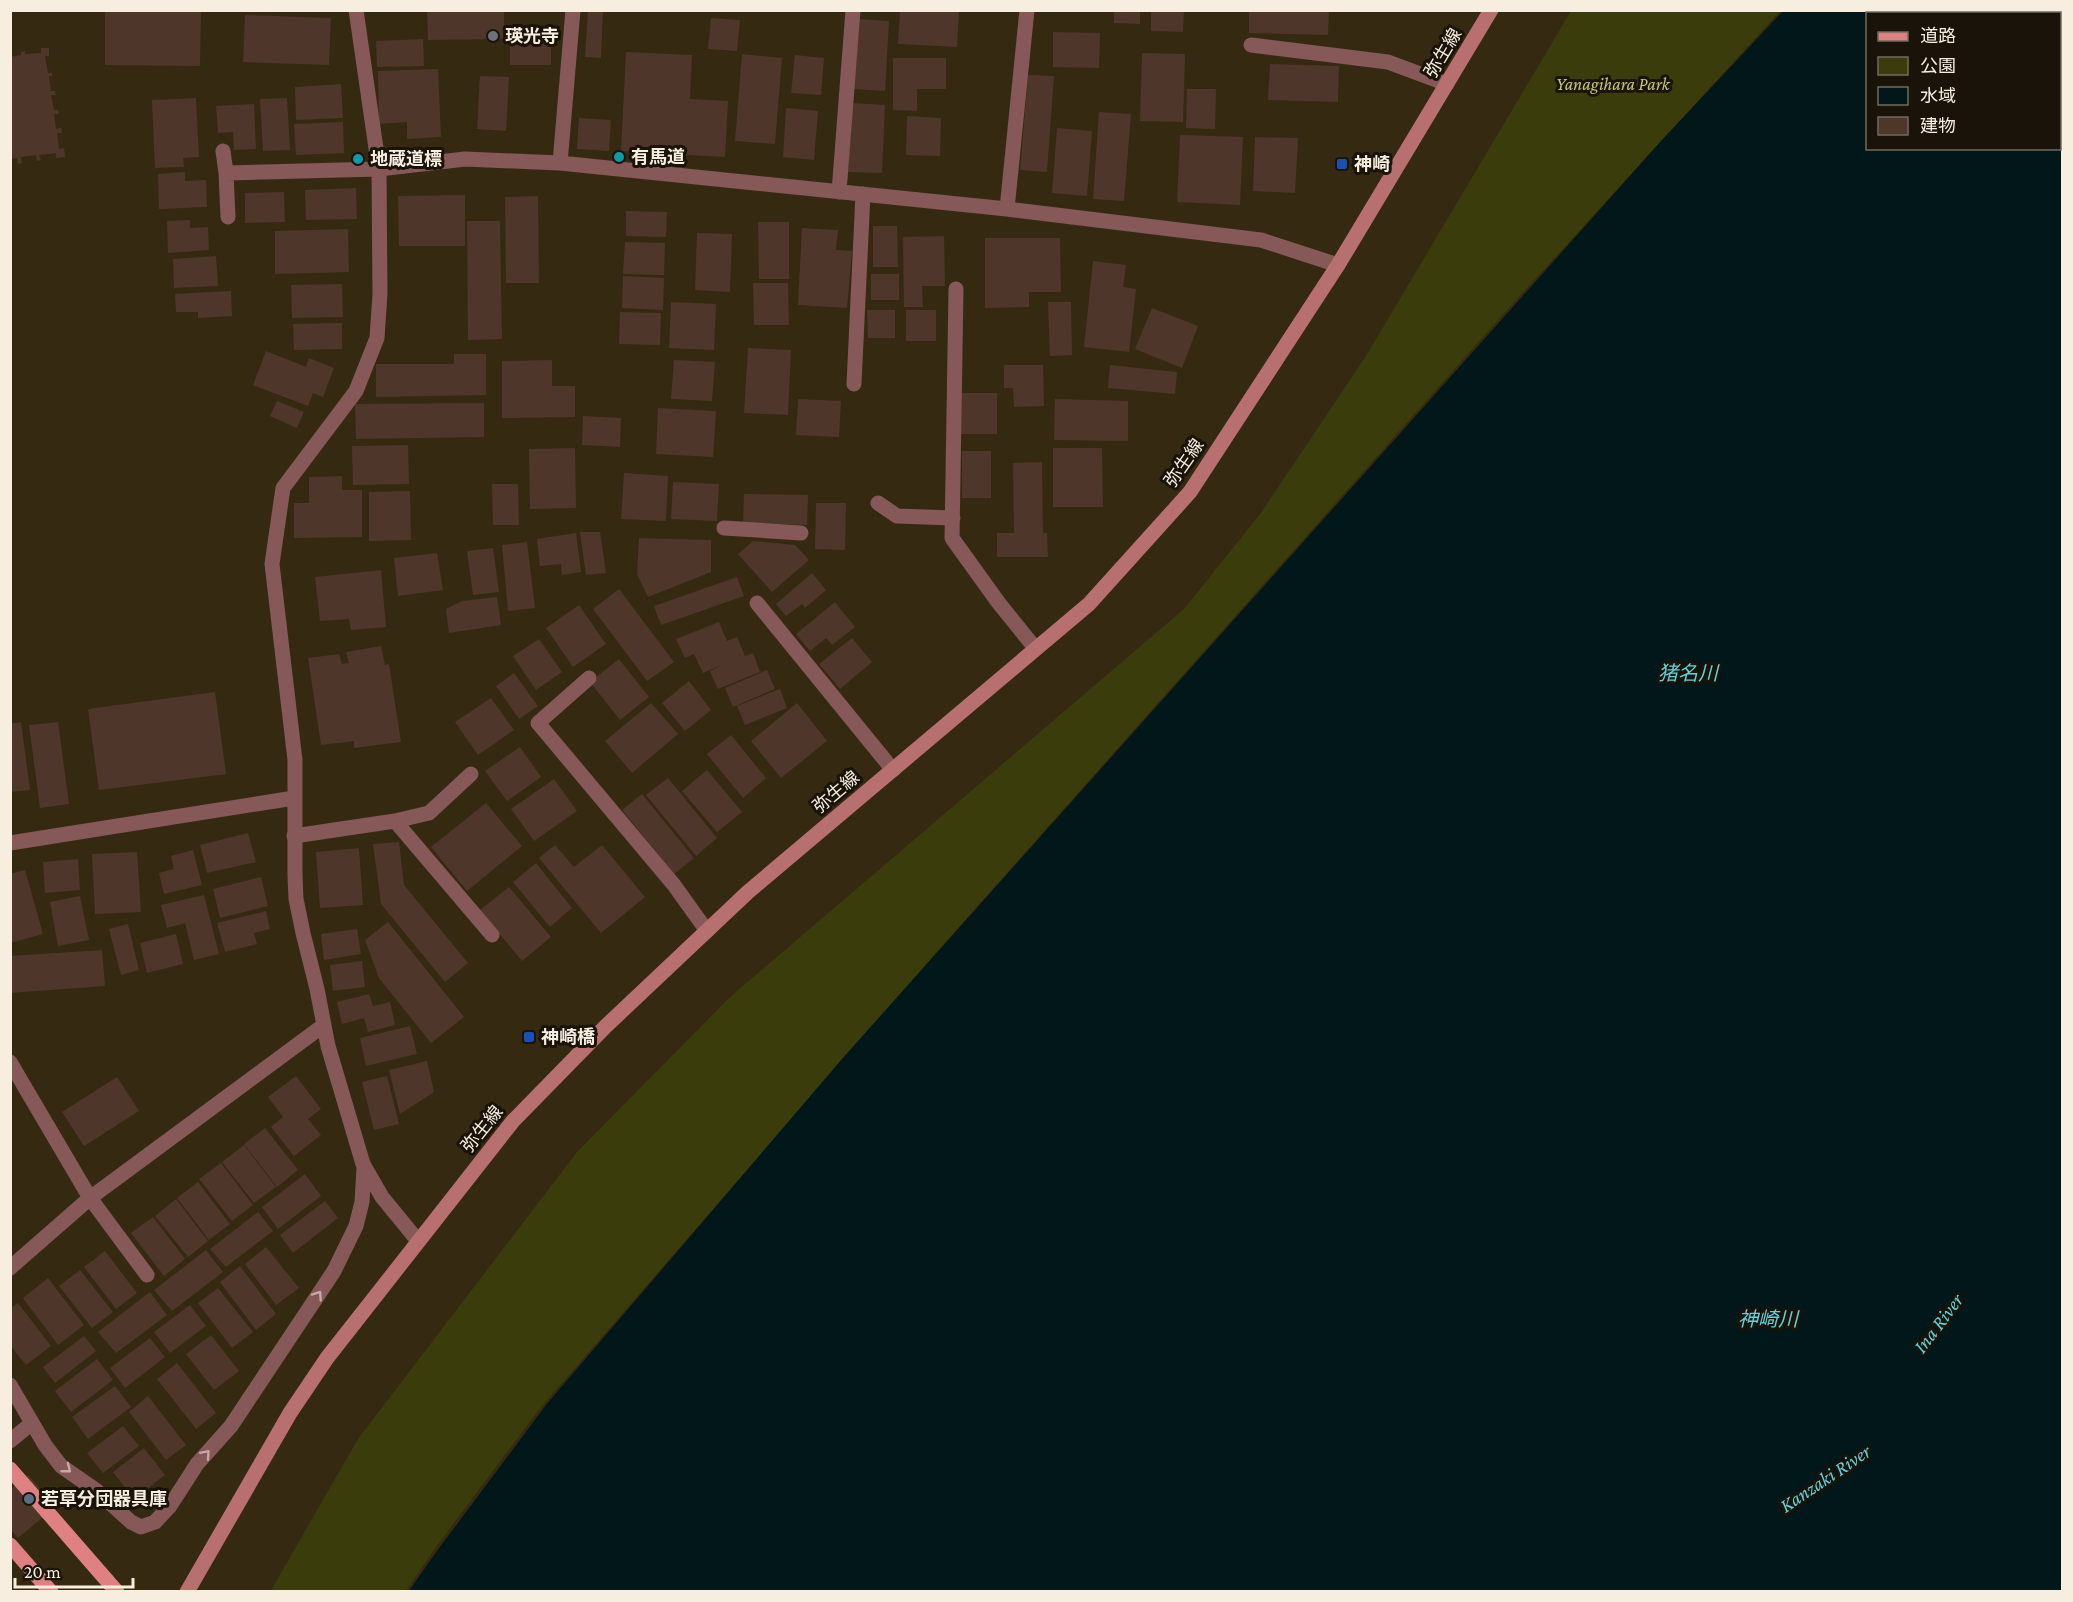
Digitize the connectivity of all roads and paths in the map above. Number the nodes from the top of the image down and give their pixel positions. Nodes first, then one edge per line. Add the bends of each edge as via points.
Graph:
1 (356, 10) edge
2 (573, 10) edge
3 (853, 10) edge
4 (1027, 10) edge
5 (1491, 10) edge
6 (1251, 45) dead end
7 (1447, 84) junction
8 (224, 151) dead end
9 (560, 163) junction
10 (379, 169) junction
11 (226, 173) junction
12 (839, 192) junction
13 (863, 194) junction
14 (1007, 209) junction
15 (228, 217) dead end
16 (1338, 265) junction
17 (956, 289) dead end
18 (854, 384) dead end
19 (878, 503) dead end
20 (953, 518) junction
21 (724, 528) dead end
22 (801, 533) dead end
23 (757, 603) dead end
24 (1035, 648) junction
25 (589, 678) dead end
26 (892, 770) junction
27 (471, 774) dead end
28 (294, 798) junction
29 (395, 821) junction
30 (294, 836) junction
31 (10, 843) edge
32 (707, 931) junction
33 (492, 935) dead end
34 (324, 1025) junction
35 (10, 1062) edge
36 (363, 1164) junction
37 (90, 1198) junction
38 (418, 1241) junction
39 (10, 1268) edge
40 (147, 1275) dead end
41 (10, 1385) edge
42 (32, 1423) junction
43 (10, 1441) edge
44 (10, 1469) edge
45 (10, 1545) edge
46 (51, 1592) edge
47 (117, 1592) edge
48 (187, 1592) edge

1 - 10 street
2 - 9 street
3 - 12 street
4 - 14 street
5 - 7 street, 弥生線
6 - 7 street via 1388,62
7 - 16 street, 弥生線
8 - 11 street
9 - 10 street via 465,159
9 - 12 street
10 - 11 street
10 - 28 street via 377,338 356,391 283,488 272,564 295,760
11 - 15 street
12 - 13 street
13 - 14 street
13 - 18 street
14 - 16 street via 1261,240
16 - 24 street, 弥生線 via 1190,492 1089,604
17 - 20 street
19 - 20 street via 897,516
20 - 24 street via 952,538
21 - 22 street
23 - 26 street
24 - 26 street, 弥生線
25 - 32 street via 538,723 674,885
26 - 32 street, 弥生線
27 - 29 street via 429,813
28 - 30 street
28 - 31 street
29 - 30 street
29 - 33 street
30 - 34 street via 296,899
32 - 38 street, 弥生線 via 513,1121
34 - 36 street
34 - 37 street
35 - 37 street
36 - 38 street via 382,1197
42 -> 36 street via 61,1466 131,1522 141,1527 155,1522 197,1464 231,1426 342,1257 362,1202
37 - 39 street
37 - 40 street
38 - 48 street, 弥生線 via 327,1358 290,1413
41 - 42 street
42 - 43 street
44 - 47 main road
45 - 46 main road

